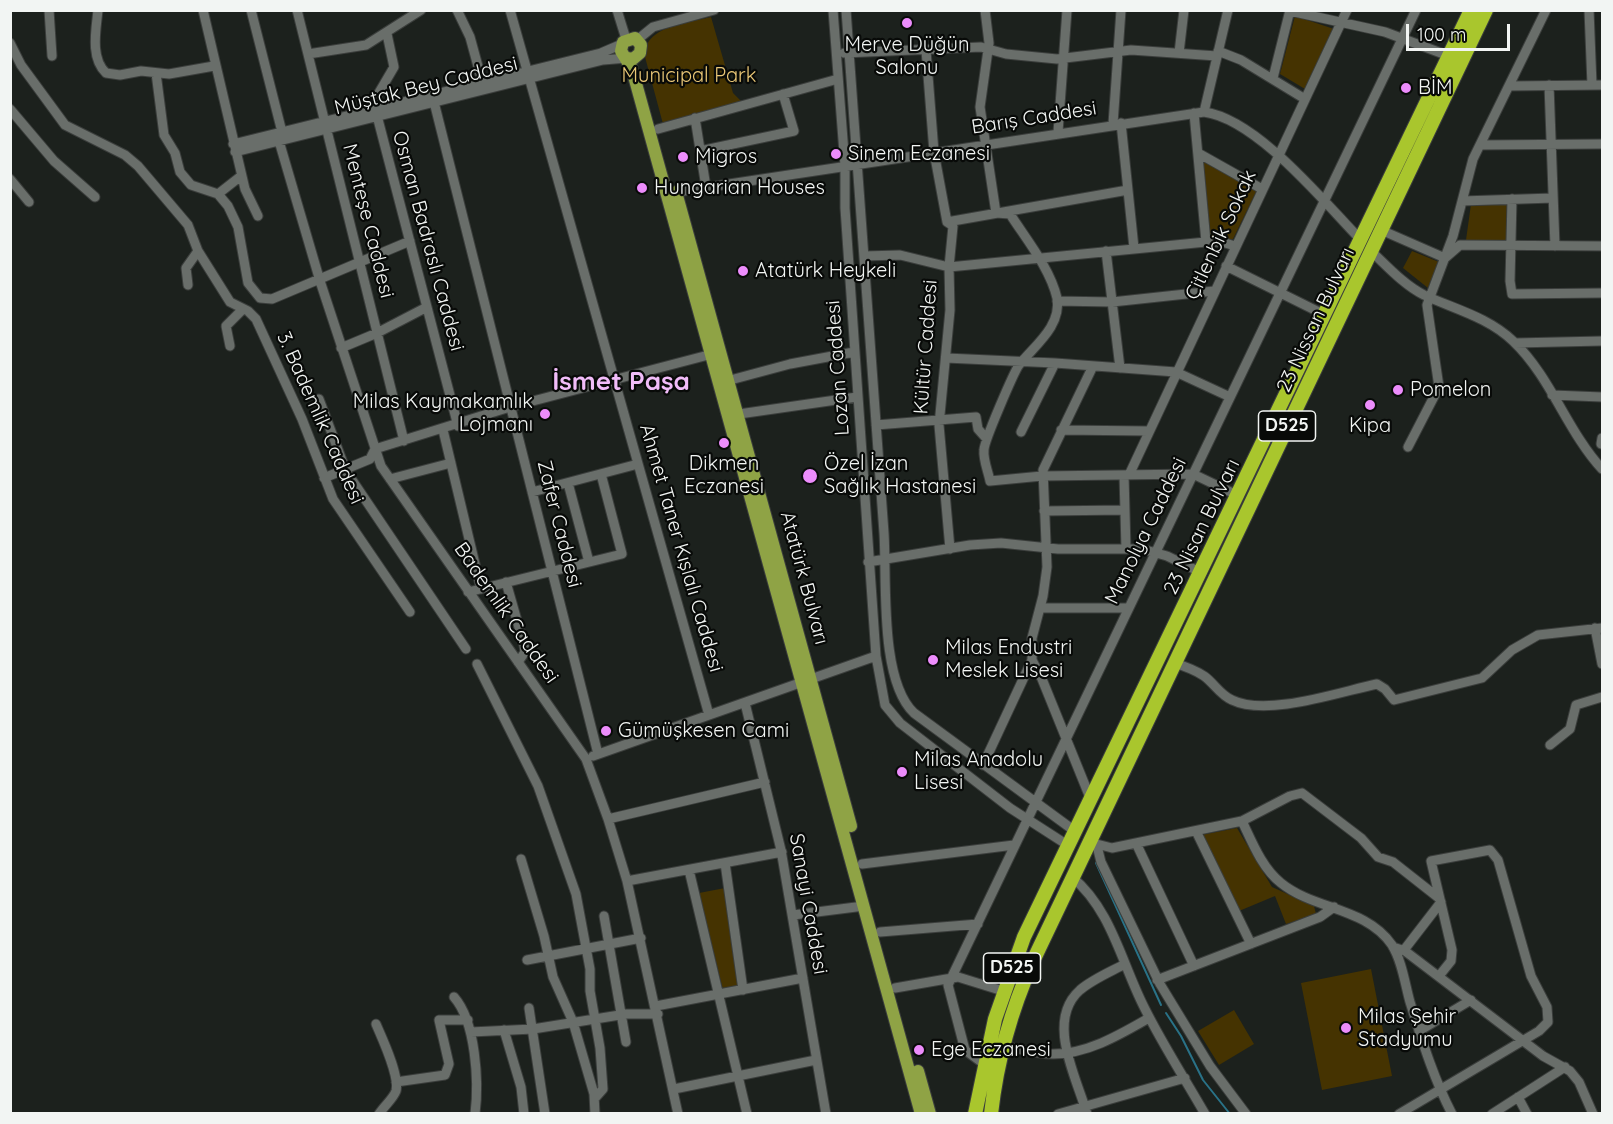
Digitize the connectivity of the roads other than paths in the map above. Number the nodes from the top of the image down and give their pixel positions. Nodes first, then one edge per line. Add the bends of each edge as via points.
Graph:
1 (49, 10) edge
2 (98, 10) edge
3 (203, 10) edge
4 (251, 10) edge
5 (297, 10) edge
6 (422, 10) edge
7 (457, 10) edge
8 (510, 10) edge
9 (617, 10) edge
10 (832, 10) edge
11 (846, 10) edge
12 (985, 10) edge
13 (1067, 10) edge
14 (1120, 10) edge
15 (1184, 10) edge
16 (1228, 10) edge
17 (1347, 10) edge
18 (1416, 10) edge
19 (1471, 10) edge
20 (1486, 10) edge
21 (1546, 10) edge
22 (1589, 10) edge
23 (708, 11) edge
24 (1290, 11) edge
25 (1342, 23) junction
26 (387, 34) junction
27 (1403, 38) junction
28 (628, 41) junction
29 (10, 43) edge
30 (989, 49) junction
31 (926, 50) junction
32 (1118, 51) junction
33 (640, 53) junction
34 (849, 53) junction
35 (1179, 53) junction
36 (308, 54) junction
37 (836, 54) junction
38 (1217, 54) junction
39 (52, 56) dead end
40 (1449, 57) junction
41 (627, 58) junction
42 (1063, 59) junction
43 (214, 66) junction
44 (156, 73) junction
45 (527, 75) junction
46 (1273, 78) junction
47 (838, 79) junction
48 (482, 81) junction
49 (1549, 85) junction
50 (1597, 85) edge
51 (1509, 86) junction
52 (783, 94) junction
53 (433, 98) junction
54 (1305, 99) junction
55 (10, 109) edge
56 (376, 112) junction
57 (1199, 112) junction
58 (695, 118) junction
59 (1117, 123) junction
60 (325, 125) junction
61 (658, 129) junction
62 (1058, 132) junction
63 (281, 136) junction
64 (984, 144) junction
65 (1551, 144) junction
66 (1602, 144) edge
67 (1480, 145) junction
68 (234, 148) junction
69 (700, 151) junction
70 (934, 152) junction
71 (1198, 153) junction
72 (1278, 153) junction
73 (857, 164) junction
74 (845, 166) junction
75 (241, 176) junction
76 (10, 179) edge
77 (706, 187) junction
78 (1262, 189) junction
79 (1128, 190) junction
80 (671, 192) junction
81 (218, 194) junction
82 (95, 197) dead end
83 (1553, 198) junction
84 (1512, 199) junction
85 (1462, 201) junction
86 (29, 202) dead end
87 (1325, 202) junction
88 (996, 213) junction
89 (258, 216) dead end
90 (947, 222) junction
91 (1381, 230) junction
92 (1360, 239) junction
93 (410, 242) junction
94 (1206, 242) junction
95 (1235, 246) junction
96 (1555, 246) junction
97 (1602, 246) edge
98 (1511, 247) junction
99 (1134, 248) junction
100 (1106, 250) junction
101 (198, 251) junction
102 (1371, 251) junction
103 (864, 256) junction
104 (1038, 258) junction
105 (1445, 258) junction
106 (360, 264) junction
107 (1226, 266) junction
108 (949, 267) junction
109 (319, 279) junction
110 (188, 285) dead end
111 (1214, 291) junction
112 (1281, 293) junction
113 (1602, 293) edge
114 (1429, 297) junction
115 (1057, 301) junction
116 (1112, 302) junction
117 (427, 307) junction
118 (243, 309) junction
119 (1325, 315) junction
120 (377, 333) junction
121 (1602, 341) edge
122 (1515, 343) junction
123 (230, 346) dead end
124 (341, 348) junction
125 (854, 352) junction
126 (717, 353) junction
127 (946, 358) junction
128 (1020, 363) junction
129 (1055, 363) junction
130 (1093, 366) junction
131 (1120, 368) junction
132 (1176, 372) junction
133 (615, 381) junction
134 (725, 381) junction
135 (1552, 395) junction
136 (1602, 396) edge
137 (857, 397) junction
138 (1230, 397) junction
139 (319, 399) dead end
140 (510, 407) junction
141 (739, 414) junction
142 (939, 418) junction
143 (876, 425) junction
144 (458, 426) junction
145 (443, 430) junction
146 (1061, 430) junction
147 (1021, 432) dead end
148 (1149, 432) junction
149 (986, 438) junction
150 (404, 441) junction
151 (1408, 447) dead end
152 (375, 449) junction
153 (451, 463) junction
154 (638, 465) junction
155 (1602, 469) edge
156 (345, 470) junction
157 (601, 474) junction
158 (1193, 474) junction
159 (1127, 475) junction
160 (1042, 476) junction
161 (324, 478) junction
162 (390, 479) junction
163 (568, 483) junction
164 (532, 492) junction
165 (1239, 496) junction
166 (1125, 510) junction
167 (1044, 511) junction
168 (1046, 548) junction
169 (950, 549) junction
170 (1126, 549) junction
171 (1156, 552) junction
172 (885, 559) junction
173 (589, 562) junction
174 (868, 562) junction
175 (552, 571) junction
176 (1202, 573) junction
177 (506, 582) junction
178 (481, 589) junction
179 (468, 592) junction
180 (1040, 608) junction
181 (1129, 608) junction
182 (410, 612) dead end
183 (1599, 628) edge
184 (466, 649) dead end
185 (876, 656) junction
186 (1032, 660) junction
187 (518, 662) junction
188 (1174, 663) junction
189 (477, 664) dead end
190 (1602, 664) edge
191 (808, 681) junction
192 (1602, 697) edge
193 (745, 703) junction
194 (709, 715) junction
195 (1066, 738) junction
196 (1550, 745) dead end
197 (598, 754) junction
198 (586, 759) junction
199 (983, 765) junction
200 (765, 782) junction
201 (1092, 800) junction
202 (1034, 801) junction
203 (1026, 818) junction
204 (608, 819) junction
205 (1242, 821) junction
206 (1196, 831) junction
207 (1076, 832) junction
208 (1136, 843) junction
209 (1093, 844) junction
210 (1014, 845) junction
211 (1069, 846) junction
212 (782, 852) junction
213 (521, 859) dead end
214 (725, 863) junction
215 (861, 864) junction
216 (689, 870) junction
217 (1072, 877) junction
218 (627, 881) junction
219 (1441, 901) junction
220 (864, 906) junction
221 (1334, 907) junction
222 (793, 915) junction
223 (604, 916) dead end
224 (978, 924) junction
225 (880, 932) junction
226 (641, 938) junction
227 (609, 944) junction
228 (1251, 944) junction
229 (1393, 947) junction
230 (587, 948) junction
231 (1404, 950) junction
232 (548, 956) junction
233 (527, 960) dead end
234 (1125, 964) junction
235 (1194, 966) junction
236 (1439, 976) junction
237 (953, 977) junction
238 (803, 978) junction
239 (1157, 980) junction
240 (895, 988) junction
241 (743, 990) junction
242 (1003, 991) junction
243 (719, 994) junction
244 (454, 997) dead end
245 (1471, 1000) junction
246 (529, 1008) dead end
247 (657, 1010) junction
248 (621, 1014) junction
249 (595, 1018) junction
250 (1149, 1018) junction
251 (468, 1020) junction
252 (573, 1022) junction
253 (376, 1024) dead end
254 (533, 1029) junction
255 (504, 1030) junction
256 (1419, 1031) junction
257 (471, 1032) junction
258 (1523, 1041) junction
259 (626, 1042) dead end
260 (1002, 1046) junction
261 (1068, 1052) junction
262 (816, 1060) junction
263 (984, 1064) junction
264 (1565, 1067) junction
265 (739, 1076) junction
266 (1185, 1078) junction
267 (396, 1082) junction
268 (674, 1089) junction
269 (1439, 1090) junction
270 (1518, 1097) junction
271 (595, 1098) junction
272 (1086, 1110) edge
273 (379, 1113) edge
274 (475, 1113) edge
275 (524, 1113) edge
276 (545, 1113) edge
277 (595, 1113) edge
278 (678, 1113) edge
279 (747, 1113) edge
280 (826, 1113) edge
281 (921, 1113) edge
282 (930, 1113) edge
283 (975, 1113) edge
284 (991, 1113) edge
285 (1058, 1113) edge
286 (1205, 1113) edge
287 (1246, 1113) edge
288 (1399, 1113) edge
289 (1452, 1113) edge
290 (1492, 1113) edge
291 (1527, 1113) edge
292 (1593, 1113) edge

1 - 39 street
2 - 44 street via 96,49 103,71 115,75
3 - 43 street
4 - 63 street, Bademlik Caddesi
5 - 36 street, Menteşe Caddesi
6 - 26 street
7 - 48 street via 470,37
8 - 45 street, Ahmet Taner Kışlalı Caddesi
9 - 28 street
10 - 37 street, Lozan Caddesi
11 - 34 street
12 - 30 street
13 - 42 street
14 - 32 street
15 - 35 street
16 - 38 street
17 - 25 street, Çitlenbik Sokak
18 - 27 street, Manolya Caddesi
19 - 40 highway, 23 Nissan Bulvarı / D525
20 - 91 highway, 23 Nissan Bulvarı / D525
21 - 51 street
22 - 50 street
23 - 28 street, Müştak Bey Caddesi via 653,27
24 - 25 street
24 - 46 street
25 - 27 street
25 - 54 street, Çitlenbik Sokak
26 - 36 street via 358,47
26 - 56 street, Osman Badraslı Caddesi via 394,70 377,96
27 - 40 street
27 - 87 street, Manolya Caddesi
28 - 33 main road via 641,45
28 - 41 main road via 621,51
28 - 45 street, Müştak Bey Caddesi
29 - 101 street, 3. Bademlik Caddesi via 18,61 64,125 125,155 138,166 188,225
30 - 31 street
30 - 42 street
30 - 64 street via 980,98
31 - 34 street
31 - 70 street, Kültür Caddesi
32 - 35 street
32 - 42 street
32 - 59 street
33 - 41 main road
33 - 61 main road, Atatürk Bulvarı
34 - 37 street
34 - 73 street
35 - 38 street
36 - 60 street, Menteşe Caddesi
37 - 47 street, Lozan Caddesi
38 - 46 street
38 - 57 street
40 - 92 highway, 23 Nissan Bulvarı / D525
41 - 45 street, Müştak Bey Caddesi
41 - 80 main road, Atatürk Bulvarı
42 - 62 street
43 - 44 street
43 - 68 street
44 - 81 street via 164,135 180,172 191,185
45 - 48 street, Müştak Bey Caddesi
45 - 53 street, Müştak Bey Caddesi
45 - 133 street, Ahmet Taner Kışlalı Caddesi
46 - 54 street
47 - 52 street
47 - 74 street, Lozan Caddesi
48 - 53 street, Müştak Bey Caddesi
49 - 50 street
49 - 51 street
49 - 65 street
51 - 67 street
52 - 58 street
52 - 69 street via 794,131
53 - 56 street, Müştak Bey Caddesi
53 - 140 street, Zafer Caddesi
54 - 72 street, Çitlenbik Sokak
55 - 82 street via 54,161
56 - 60 street, Müştak Bey Caddesi
56 - 93 street, Osman Badraslı Caddesi
57 - 59 street, Barış Caddesi
57 - 71 street
57 - 72 street, Barış Caddesi via 1225,118
58 - 61 street
58 - 69 street
59 - 62 street, Barış Caddesi
59 - 79 street
60 - 63 street, Müştak Bey Caddesi
60 - 106 street, Menteşe Caddesi
61 - 80 main road, Atatürk Bulvarı
62 - 64 street, Barış Caddesi
63 - 68 street, Müştak Bey Caddesi
63 - 109 street, Bademlik Caddesi
64 - 70 street, Barış Caddesi
64 - 88 street
65 - 66 street
65 - 67 street
65 - 83 street
67 - 85 street
68 - 75 street
69 - 77 street
70 - 73 street, Barış Caddesi
70 - 90 street, Kültür Caddesi
71 - 78 street
71 - 94 street
72 - 78 street, Çitlenbik Sokak
72 - 87 street, Barış Caddesi
73 - 74 street, Barış Caddesi
73 - 103 street
74 - 77 street, Barış Caddesi
74 - 125 street, Lozan Caddesi
75 - 81 street
75 - 89 street
76 - 86 street
77 - 80 street, Barış Caddesi
78 - 95 street, Çitlenbik Sokak
79 - 88 street
79 - 99 street
80 - 126 main road, Atatürk Bulvarı
81 - 109 street via 238,227 250,287 260,298 275,298
83 - 84 street
83 - 96 street
84 - 85 street
84 - 98 street
85 - 105 street
87 - 92 street, Barış Caddesi
87 - 112 street, Manolya Caddesi
88 - 90 street
88 - 104 street via 1010,214
90 - 108 street, Kültür Caddesi via 953,226
91 - 102 highway, 23 Nissan Bulvarı / D525
91 - 105 street
92 - 119 highway, 23 Nisan Bulvarı / D525
93 - 106 street
93 - 117 street, Osman Badraslı Caddesi
94 - 95 street
94 - 99 street
95 - 107 street, Çitlenbik Sokak
96 - 97 street
96 - 98 street
98 - 105 street via 1460,245
98 - 113 street via 1512,294
99 - 100 street
100 - 104 street
100 - 116 street
101 - 110 street via 186,268
101 - 118 street, 3. Bademlik Caddesi via 230,302
102 - 114 street via 1402,280
102 - 188 highway, 23 Nissan Bulvarı / D525
103 - 108 street via 890,254
103 - 143 street
104 - 108 street
104 - 115 street
105 - 114 street
106 - 109 street
106 - 120 street, Menteşe Caddesi
107 - 111 street, Çitlenbik Sokak
107 - 112 street
108 - 127 street, Kültür Caddesi via 951,310
109 - 124 street, Bademlik Caddesi
111 - 116 street
111 - 132 street, Çitlenbik Sokak
112 - 119 street
112 - 138 street, Manolya Caddesi
114 - 122 street via 1470,313
114 - 151 street via 1438,387
115 - 116 street
115 - 128 street via 1050,328
116 - 131 street
117 - 120 street
117 - 144 street, Osman Badraslı Caddesi
118 - 123 street via 226,326
118 - 161 street, 3. Bademlik Caddesi via 260,326
119 - 165 highway, 23 Nisan Bulvarı / D525
120 - 124 street
120 - 150 street, Menteşe Caddesi
121 - 122 street
122 - 135 street
124 - 152 street, Bademlik Caddesi
125 - 134 street
125 - 137 street, Lozan Caddesi
126 - 133 street
126 - 134 main road, Atatürk Bulvarı
127 - 128 street
127 - 142 street, Kültür Caddesi
128 - 129 street
128 - 149 street
129 - 130 street
129 - 147 street
130 - 131 street
130 - 146 street
131 - 132 street
132 - 138 street
132 - 148 street, Çitlenbik Sokak
133 - 140 street
133 - 154 street, Ahmet Taner Kışlalı Caddesi
134 - 141 main road, Atatürk Bulvarı
134 - 191 main road, Atatürk Bulvarı
135 - 136 street
135 - 155 street via 1574,433
137 - 141 street
137 - 174 street, Lozan Caddesi
138 - 158 street, Manolya Caddesi
139 - 156 street
140 - 144 street
140 - 164 street, Zafer Caddesi
141 - 191 main road, Atatürk Bulvarı
142 - 143 street
142 - 149 street via 976,417 978,429
142 - 169 street, Kültür Caddesi
143 - 172 street
144 - 145 street
145 - 150 street
145 - 153 street
146 - 148 street
146 - 160 street
148 - 159 street, Çitlenbik Sokak
149 - 160 street via 984,456 990,481
150 - 152 street
152 - 156 street via 370,459
152 - 162 street, Bademlik Caddesi
153 - 162 street
153 - 178 street
154 - 157 street
154 - 194 street, Ahmet Taner Kışlalı Caddesi
156 - 161 street
156 - 184 street
157 - 163 street
157 - 173 street via 622,554
158 - 159 street
158 - 165 street
158 - 171 street, Manolya Caddesi
159 - 160 street
159 - 166 street
160 - 167 street
161 - 182 street, 3. Bademlik Caddesi via 345,519
162 - 179 street, Bademlik Caddesi
163 - 164 street
163 - 173 street
164 - 175 street, Zafer Caddesi
165 - 176 highway, 23 Nisan Bulvarı / D525
166 - 167 street
166 - 170 street
167 - 168 street
168 - 169 street via 994,543
168 - 170 street
168 - 180 street
169 - 172 street
170 - 171 street
171 - 176 street
171 - 181 street, Manolya Caddesi
172 - 174 street
172 - 199 street via 894,675 901,697 914,712
173 - 175 street
174 - 185 street, Lozan Caddesi
175 - 177 street
175 - 197 street, Zafer Caddesi
176 - 201 highway, 23 Nisan Bulvarı / D525
177 - 178 street
177 - 187 street via 524,645 525,652
178 - 179 street
179 - 187 street, Bademlik Caddesi
180 - 181 street
180 - 186 street via 1032,638
181 - 195 street, Manolya Caddesi
183 - 188 street via 1538,635 1512,650 1482,678 1394,700 1377,684 1251,706 1232,700 1205,677
183 - 190 street
185 - 191 street
185 - 203 street, Lozan Caddesi via 883,699 890,714
186 - 195 street
186 - 199 street
187 - 198 street, Bademlik Caddesi
188 - 209 highway, 23 Nissan Bulvarı / D525
189 - 230 street via 538,786 573,884
191 - 193 street
191 - 215 main road, Atatürk Bulvarı
191 - 220 main road, Atatürk Bulvarı
192 - 196 street via 1576,705 1570,729
193 - 194 street
193 - 200 street, Sanayi Caddesi
194 - 197 street
195 - 201 street
195 - 202 street, Manolya Caddesi
197 - 198 street
198 - 204 street, Bademlik Caddesi
199 - 202 street
200 - 204 street
200 - 212 street, Sanayi Caddesi
201 - 207 highway, 23 Nisan Bulvarı / D525
202 - 203 street, Manolya Caddesi
202 - 207 street
203 - 210 street, Manolya Caddesi
203 - 211 street, Lozan Caddesi
204 - 218 street, Bademlik Caddesi
205 - 206 street
205 - 219 street via 1302,793 1361,838 1378,857 1393,862
205 - 221 street via 1274,877 1290,889
206 - 208 street
206 - 228 street
207 - 211 highway, D525
208 - 209 street via 1112,848
208 - 235 street
209 - 217 highway, D525
209 - 239 street
210 - 215 street
210 - 224 street, Manolya Caddesi
211 - 242 highway, D525 via 1024,937
212 - 214 street
212 - 222 street, Sanayi Caddesi
213 - 232 street
214 - 216 street
214 - 241 street
215 - 225 main road, Atatürk Bulvarı
216 - 218 street
216 - 243 street
217 - 234 street via 1097,903
217 - 260 highway, D525 via 1023,982
218 - 226 street, Bademlik Caddesi
219 - 231 street
219 - 236 street via 1452,954
219 - 258 street via 1431,861 1482,849 1495,854 1531,976 1549,1015 1546,1026
220 - 222 street
220 - 281 main road, Atatürk Bulvarı
221 - 228 street via 1320,917
221 - 229 street via 1373,927
222 - 238 street, Sanayi Caddesi
223 - 227 street
224 - 225 street
224 - 237 street, Manolya Caddesi
225 - 240 main road, Atatürk Bulvarı
226 - 227 street
226 - 247 street, Bademlik Caddesi
227 - 230 street
227 - 248 street
228 - 235 street
229 - 231 street
229 - 256 street
230 - 232 street
230 - 249 street
231 - 236 street
232 - 233 street
232 - 252 street via 554,981
234 - 250 street
234 - 261 street via 1089,983 1073,998 1064,1024
235 - 239 street
236 - 245 street
237 - 240 street
237 - 242 street
237 - 263 street, Manolya Caddesi via 948,985 963,1044 970,1055
238 - 241 street
238 - 262 street, Sanayi Caddesi
239 - 287 street via 1210,1066
240 - 282 main road, Atatürk Bulvarı
241 - 243 street
242 - 263 highway, D525
243 - 247 street
243 - 265 street
244 - 251 street
245 - 256 street
245 - 258 street
246 - 254 street
247 - 248 street
247 - 268 street, Bademlik Caddesi
248 - 249 street
248 - 259 street
249 - 252 street
249 - 271 street via 603,1084 602,1092
250 - 261 street via 1112,1039
250 - 266 street
251 - 257 street
251 - 267 street via 439,1020 448,1061 445,1075
252 - 254 street
252 - 271 street
253 - 267 street
254 - 255 street
254 - 276 street
255 - 257 street
255 - 275 street via 521,1087
256 - 269 street
257 - 274 street
258 - 264 street
258 - 269 street
260 - 261 street via 1053,1054
260 - 284 highway, D525
261 - 272 street
262 - 265 street
262 - 280 street, Sanayi Caddesi
263 - 283 highway, D525
264 - 270 street
264 - 292 street via 1579,1082
265 - 268 street
265 - 279 street
266 - 272 street
266 - 286 street
267 - 273 street via 395,1093
268 - 278 street, Bademlik Caddesi
269 - 288 street
269 - 289 street
270 - 290 street
270 - 291 street
271 - 277 street
272 - 285 street

